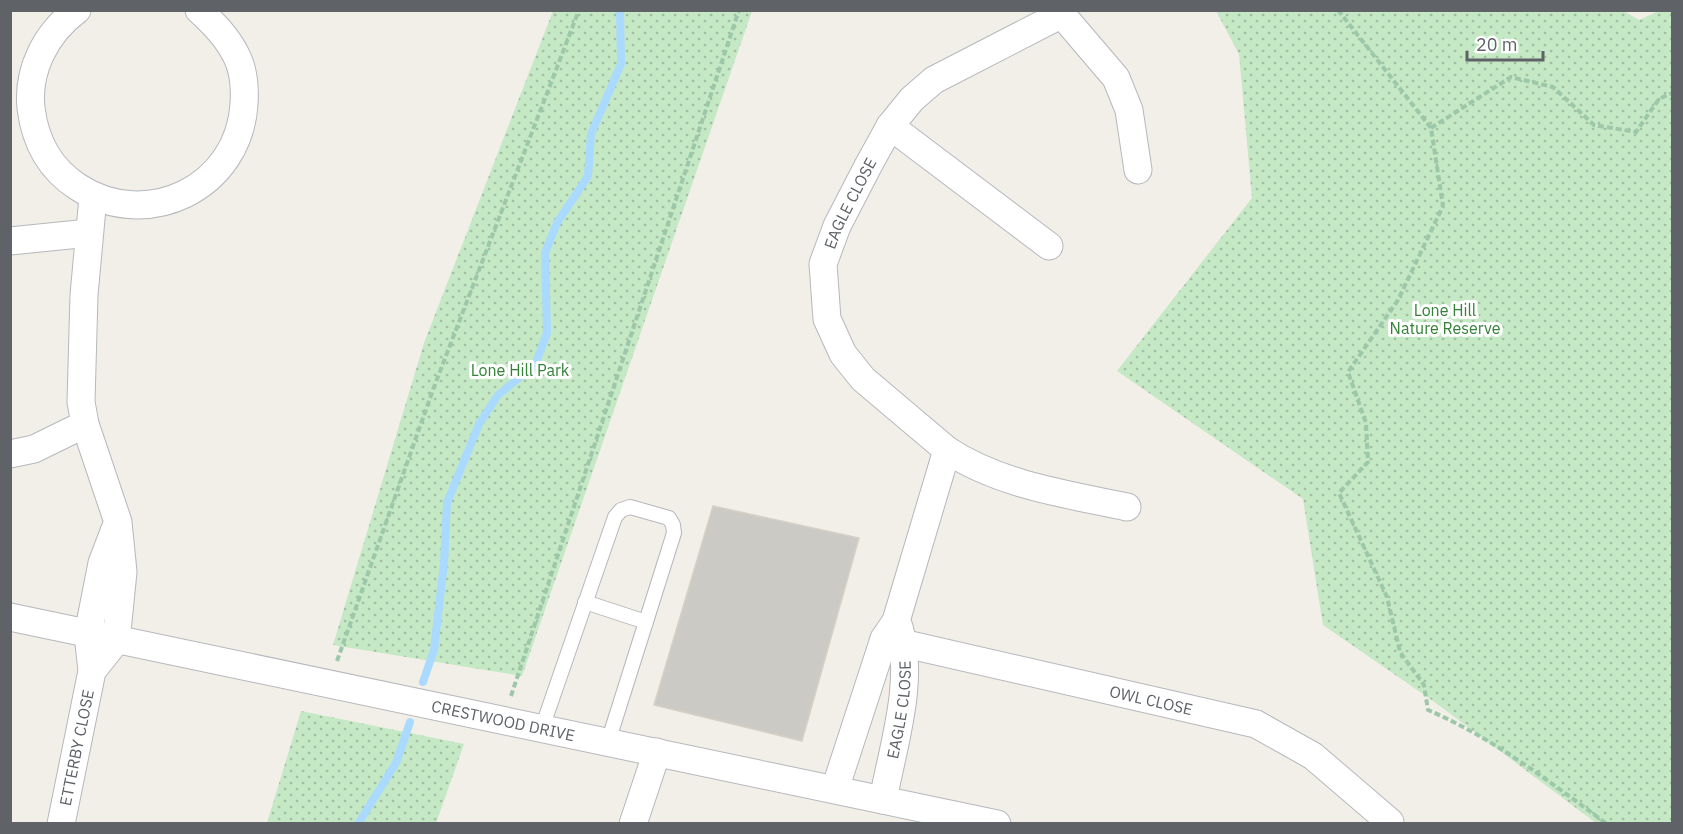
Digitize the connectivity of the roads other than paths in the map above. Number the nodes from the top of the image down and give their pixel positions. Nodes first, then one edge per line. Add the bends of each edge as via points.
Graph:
1 (77, 10) edge
2 (199, 10) edge
3 (1060, 12) edge
4 (228, 20) edge
5 (890, 126) junction
6 (1138, 170) dead end
7 (93, 197) junction
8 (89, 232) junction
9 (10, 241) edge
10 (1049, 246) dead end
11 (85, 424) junction
12 (947, 450) junction
13 (10, 454) edge
14 (1127, 507) dead end
15 (118, 522) junction
16 (585, 602) junction
17 (10, 617) edge
18 (646, 622) junction
19 (88, 634) junction
20 (895, 635) junction
21 (116, 641) junction
22 (92, 671) junction
23 (542, 728) junction
24 (608, 742) junction
25 (657, 752) junction
26 (835, 789) junction
27 (883, 800) junction
28 (1390, 822) edge
29 (61, 824) edge
30 (633, 824) edge
31 (997, 824) edge

1 - 7 street via 52,34 36,62 30,94 33,126 45,155 66,180
2 - 4 street
3 - 5 street, EAGLE CLOSE via 934,80
3 - 6 street, EAGLE CLOSE via 1116,78 1129,110
4 - 7 street via 245,88 243,120 232,150 213,176 187,195 156,204 124,206
5 - 10 street
5 - 12 street, EAGLE CLOSE via 830,244 824,264 827,319 843,354 863,379
7 - 8 street
8 - 9 street
8 - 11 street via 80,371
11 - 13 street via 34,449
11 - 15 street
12 - 14 street, EAGLE CLOSE via 999,476
12 - 20 street, EAGLE CLOSE
15 - 19 street, ETTERBY CLOSE via 102,563
15 - 21 street via 123,572
16 - 18 lane
16 - 18 lane via 615,517 621,510 630,507 669,518 674,533
16 - 23 lane
17 - 19 street, CRESTWOOD DRIVE
18 - 24 lane
19 - 21 street, CRESTWOOD DRIVE
19 - 22 street, ETTERBY CLOSE
20 - 26 street, EAGLE CLOSE
20 - 27 street, EAGLE CLOSE via 901,701
20 - 28 street, OWL CLOSE via 1256,724 1313,756
21 - 22 street, ETTERBY CLOSE
21 - 23 street, CRESTWOOD DRIVE
22 - 29 street, ETTERBY CLOSE
23 - 24 street, CRESTWOOD DRIVE
24 - 25 street, CRESTWOOD DRIVE
25 - 26 street, CRESTWOOD DRIVE
25 - 30 street
26 - 27 street, CRESTWOOD DRIVE
27 - 31 street, CRESTWOOD DRIVE

